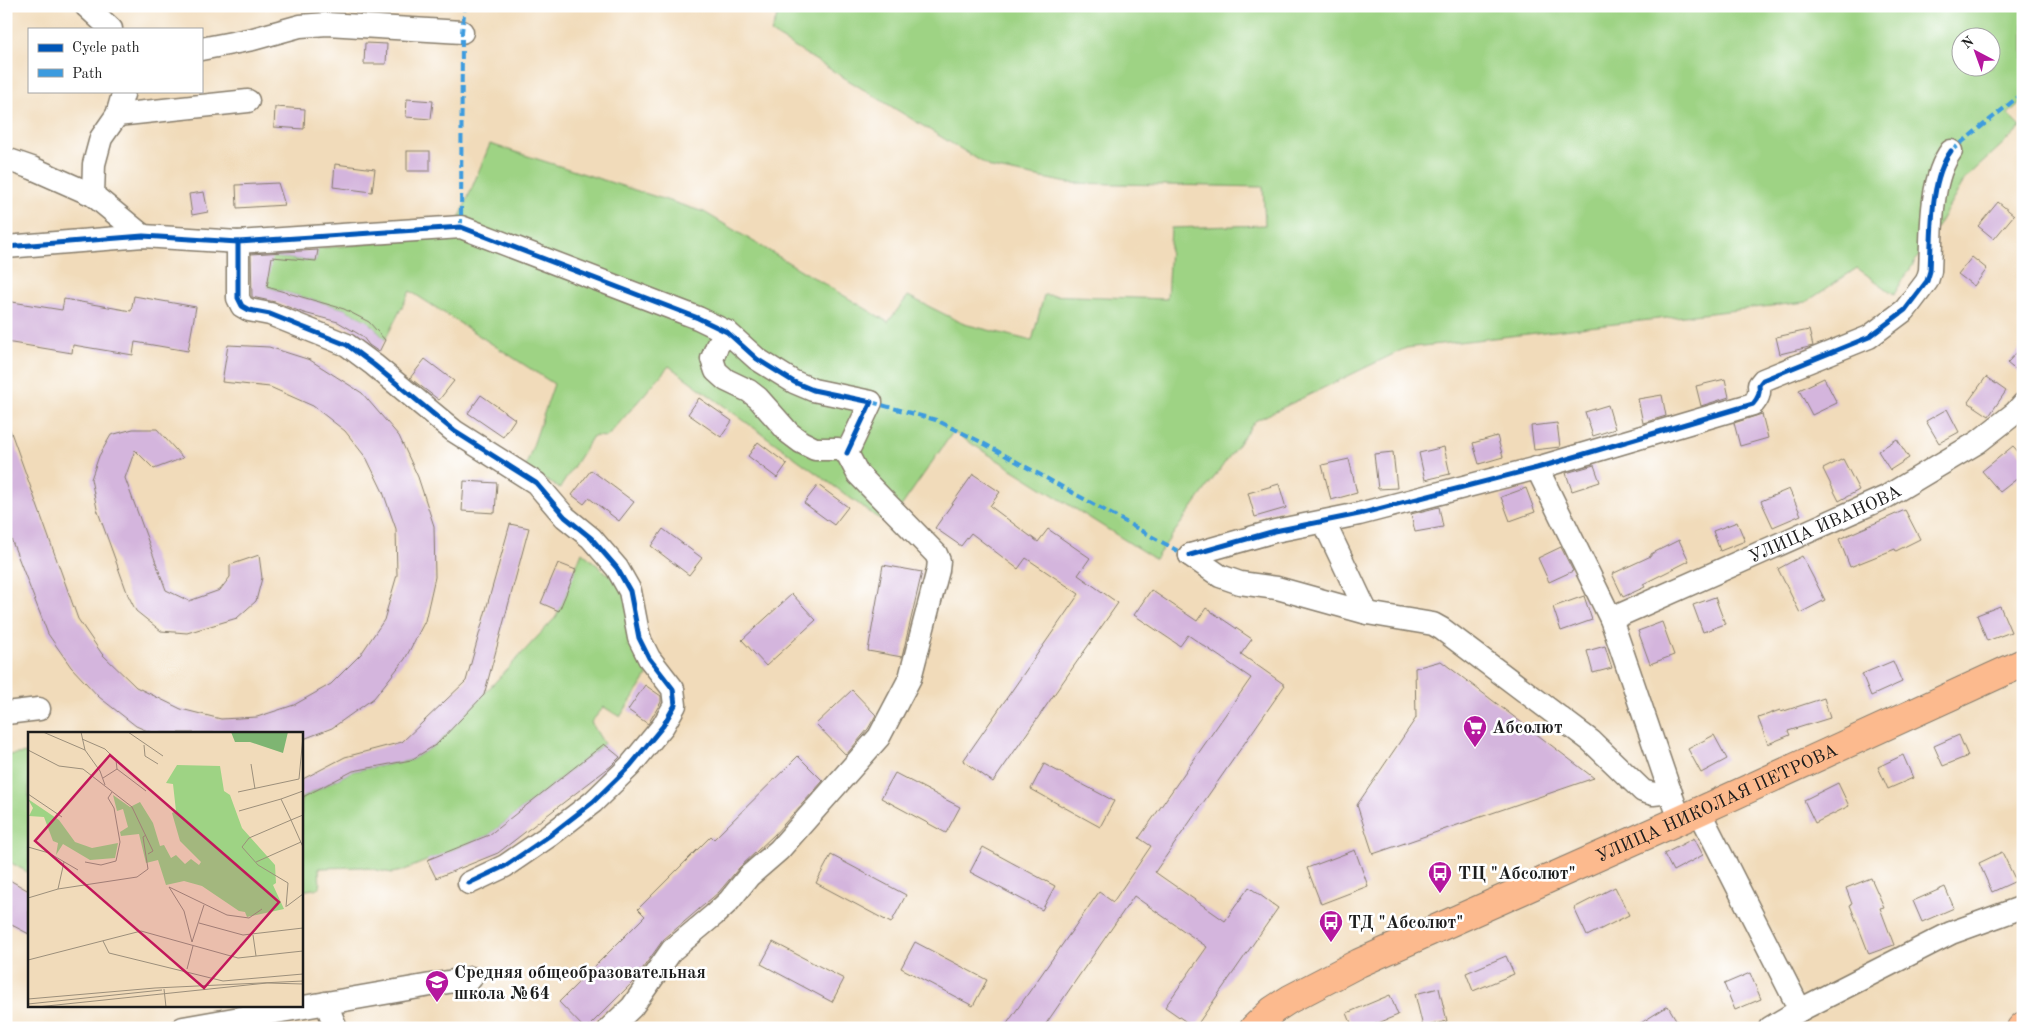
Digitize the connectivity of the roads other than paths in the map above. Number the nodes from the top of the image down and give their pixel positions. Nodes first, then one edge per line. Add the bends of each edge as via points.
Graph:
1 (86, 6) edge
2 (110, 28) edge
3 (462, 32) dead end
4 (202, 49) edge
5 (124, 92) edge
6 (248, 101) dead end
7 (117, 115) junction
8 (1951, 151) dead end
9 (6, 159) edge
10 (93, 195) junction
11 (143, 236) junction
12 (238, 242) junction
13 (6, 247) edge
14 (727, 332) junction
15 (2023, 404) edge
16 (847, 453) junction
17 (1537, 468) junction
18 (1324, 522) junction
19 (1367, 613) junction
20 (1611, 619) junction
21 (2023, 663) edge
22 (40, 709) dead end
23 (6, 713) edge
24 (1671, 792) junction
25 (1688, 816) junction
26 (469, 883) dead end
27 (2023, 907) edge
28 (471, 978) dead end
29 (326, 1003) junction
30 (1800, 1010) junction
31 (183, 1028) edge
32 (336, 1028) edge
33 (610, 1028) edge
34 (1254, 1028) edge
35 (1770, 1028) edge

1 - 2 street
3 - 4 street via 327,24 300,26
5 - 7 street
6 - 7 street
7 - 10 street via 101,138 94,164
8 - 17 street via 1944,160 1934,200 1927,281 1905,310 1890,323 1869,337 1768,377 1759,386 1760,393 1752,404
9 - 10 street
10 - 11 street
11 - 12 street
11 - 13 street
12 - 14 street via 461,227
12 - 26 street via 238,292 242,306 347,345 454,431 536,483 564,517 591,538 613,562 630,591 639,638 648,658 672,689 675,705 663,726 630,766 593,802 505,866
14 - 16 street via 712,360 716,371 758,398 788,433 801,442 815,449 838,449
14 - 16 street via 757,359 794,382 813,390 871,402
15 - 20 street, УЛИЦА ИВАНОВА via 1978,442 1886,497
16 - 33 street via 858,474 936,554 939,561 910,678 879,737 779,850 748,876 714,915 672,950 632,1007
17 - 18 street
17 - 20 street
18 - 19 street
18 - 19 street via 1275,531 1190,556 1220,576 1240,583 1277,588
19 - 24 street via 1442,628 1591,741 1643,791 1653,794
20 - 24 street
21 - 25 main road, УЛИЦА НИКОЛАЯ ПЕТРОВА
22 - 23 street
24 - 25 street
25 - 30 street
25 - 34 main road, УЛИЦА НИКОЛАЯ ПЕТРОВА via 1359,963 1290,999
27 - 30 street via 1951,933
28 - 29 street
29 - 31 street
29 - 32 street
30 - 35 street

